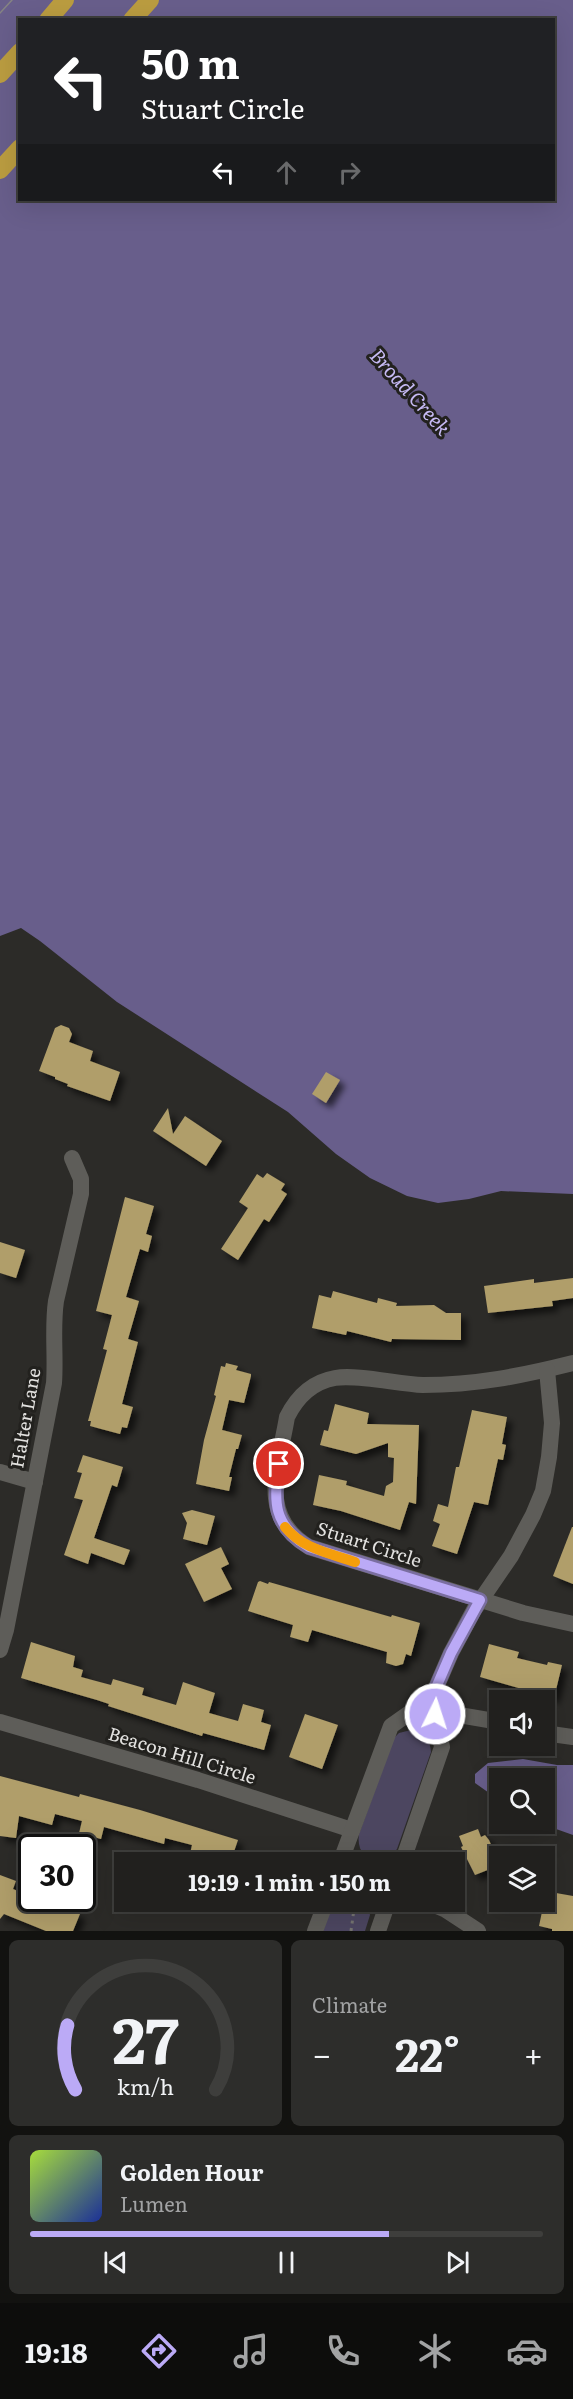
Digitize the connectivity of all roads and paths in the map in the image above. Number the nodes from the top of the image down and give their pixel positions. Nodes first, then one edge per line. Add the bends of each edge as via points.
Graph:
1 (65, 0) edge
2 (150, 0) edge
3 (50, 18) edge
4 (134, 18) edge
5 (18, 54) edge
6 (0, 74) edge
7 (18, 150) edge
8 (0, 170) edge
9 (72, 1158) dead end
10 (573, 1363) edge
11 (547, 1370) junction
12 (0, 1472) edge
13 (35, 1482) junction
14 (480, 1600) junction
15 (573, 1624) edge
16 (0, 1650) edge
17 (432, 1697) junction
18 (489, 1720) edge
19 (0, 1722) edge
20 (555, 1735) edge
21 (573, 1737) edge
22 (352, 1830) junction
23 (344, 1852) edge
24 (406, 1852) edge
25 (322, 1912) edge
26 (354, 1912) edge
27 (385, 1912) edge
28 (449, 1912) edge
29 (315, 1931) edge
30 (351, 1931) edge
31 (378, 1931) edge
32 (478, 1931) edge

1 - 3 highway
2 - 4 highway
5 - 6 highway
7 - 8 highway
9 - 13 street, Halter Lane via 81,1179 81,1194 56,1301 54,1383
10 - 11 street, Stuart Circle
11 - 14 street via 552,1423 543,1491 510,1556
11 - 14 street, Stuart Circle via 520,1377 421,1385 336,1378 318,1383 303,1394 287,1417 275,1496 285,1528 296,1539 309,1547
12 - 13 street
13 - 16 street, Halter Lane
14 - 15 street, Stuart Circle
14 - 17 street
17 - 18 street via 459,1715
17 - 22 street via 391,1726
17 - 24 street via 442,1747
19 - 22 street, Beacon Hill Circle
20 - 21 street
22 - 23 street
25 - 29 street
26 - 30 path
27 - 31 street
28 - 32 street

